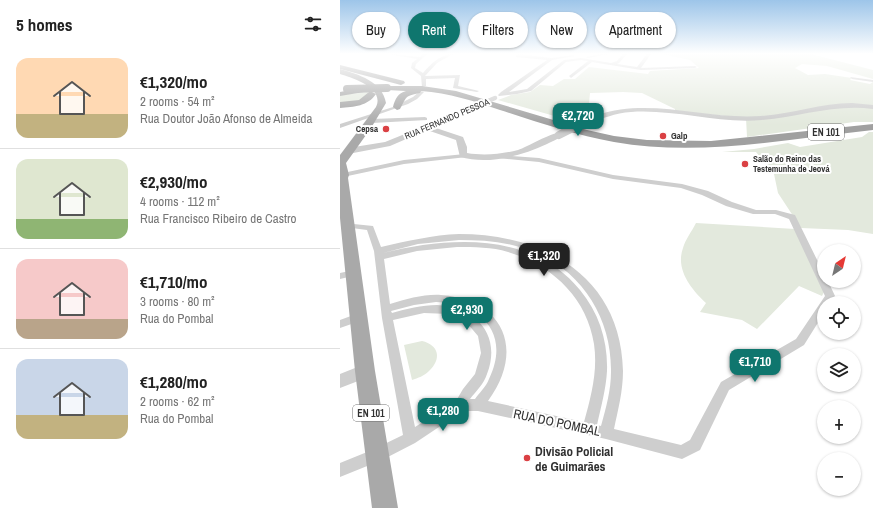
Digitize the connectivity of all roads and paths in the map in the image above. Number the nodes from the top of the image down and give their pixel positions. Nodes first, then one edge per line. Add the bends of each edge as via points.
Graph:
1 (354, 78) edge
2 (379, 78) edge
3 (424, 78) edge
4 (458, 78) edge
5 (525, 78) edge
6 (545, 78) edge
7 (852, 78) dead end
8 (873, 81) edge
9 (389, 88) junction
10 (426, 90) junction
11 (342, 91) edge
12 (477, 92) dead end
13 (503, 93) junction
14 (340, 106) edge
15 (375, 106) junction
16 (397, 107) joint
17 (873, 107) edge
18 (426, 123) junction
19 (340, 126) edge
20 (873, 129) edge
21 (348, 151) junction
22 (465, 156) junction
23 (499, 157) junction
24 (341, 167) edge
25 (345, 230) edge
26 (530, 252) junction
27 (378, 254) junction
28 (347, 274) edge
29 (594, 292) junction
30 (581, 296) junction
31 (830, 296) edge
32 (387, 314) junction
33 (817, 316) edge
34 (359, 317) junction
35 (340, 324) edge
36 (499, 331) junction
37 (484, 336) junction
38 (601, 369) junction
39 (617, 369) junction
40 (365, 371) junction
41 (340, 381) edge
42 (461, 404) junction
43 (478, 405) junction
44 (588, 429) junction
45 (606, 433) junction
46 (410, 438) junction
47 (377, 454) junction
48 (340, 470) edge
49 (384, 508) edge

1 - 15 main road via 373,86
2 - 10 highway
3 - 10 street
4 - 12 street via 455,87
5 - 13 street, RUA FERNANDO PESSOA
6 - 13 street via 529,90
7 - 8 street
9 - 10 highway, EN 101
9 - 11 highway, EN 101, bridge
9 - 11 highway, EN 101, bridge
10 - 16 highway via 403,94 398,100
10 - 20 highway, EN 101 via 458,96 568,131 641,145 696,149 744,147
13 - 18 street, RUA FERNANDO PESSOA, bridge via 473,107
14 - 15 highway
14 - 15 highway via 362,102 370,97
15 - 16 street
15 - 18 street
15 - 19 street
15 - 21 main road via 363,134
17 - 23 street, bridge via 850,105 762,118 675,111 612,112 536,146
18 - 21 street, RUA FERNANDO PESSOA via 383,146
18 - 22 street via 460,139
21 - 24 main road
22 - 23 street
22 - 24 street
23 - 31 street, RUA DO POMBAL via 539,160 583,168 612,177 682,186 756,212 776,212 792,217
24 - 25 main road, EN 101
25 - 27 street via 370,228
25 - 28 main road, EN 101
26 - 27 street via 458,241
26 - 29 street via 555,258 578,274
26 - 30 street via 567,279
27 - 32 street
28 - 34 main road, EN 101
29 - 30 street
29 - 39 street via 612,332
30 - 38 street via 593,316 599,338
32 - 36 street via 415,300 442,298 467,303 486,314
32 - 37 street via 437,308 458,312 474,322
32 - 46 street
33 - 45 street, RUA DO POMBAL via 800,342 725,386 695,445 682,452
34 - 35 street
34 - 40 main road, EN 101
36 - 37 street
36 - 43 street via 503,353 496,378
37 - 42 street via 487,354 481,376
38 - 39 street
38 - 44 street via 598,394
39 - 45 street
40 - 41 street
40 - 47 main road, EN 101
42 - 43 street, RUA DO POMBAL
42 - 46 street
43 - 44 street, RUA DO POMBAL
44 - 45 street, RUA DO POMBAL
46 - 47 street
47 - 48 street
47 - 49 main road, EN 101

